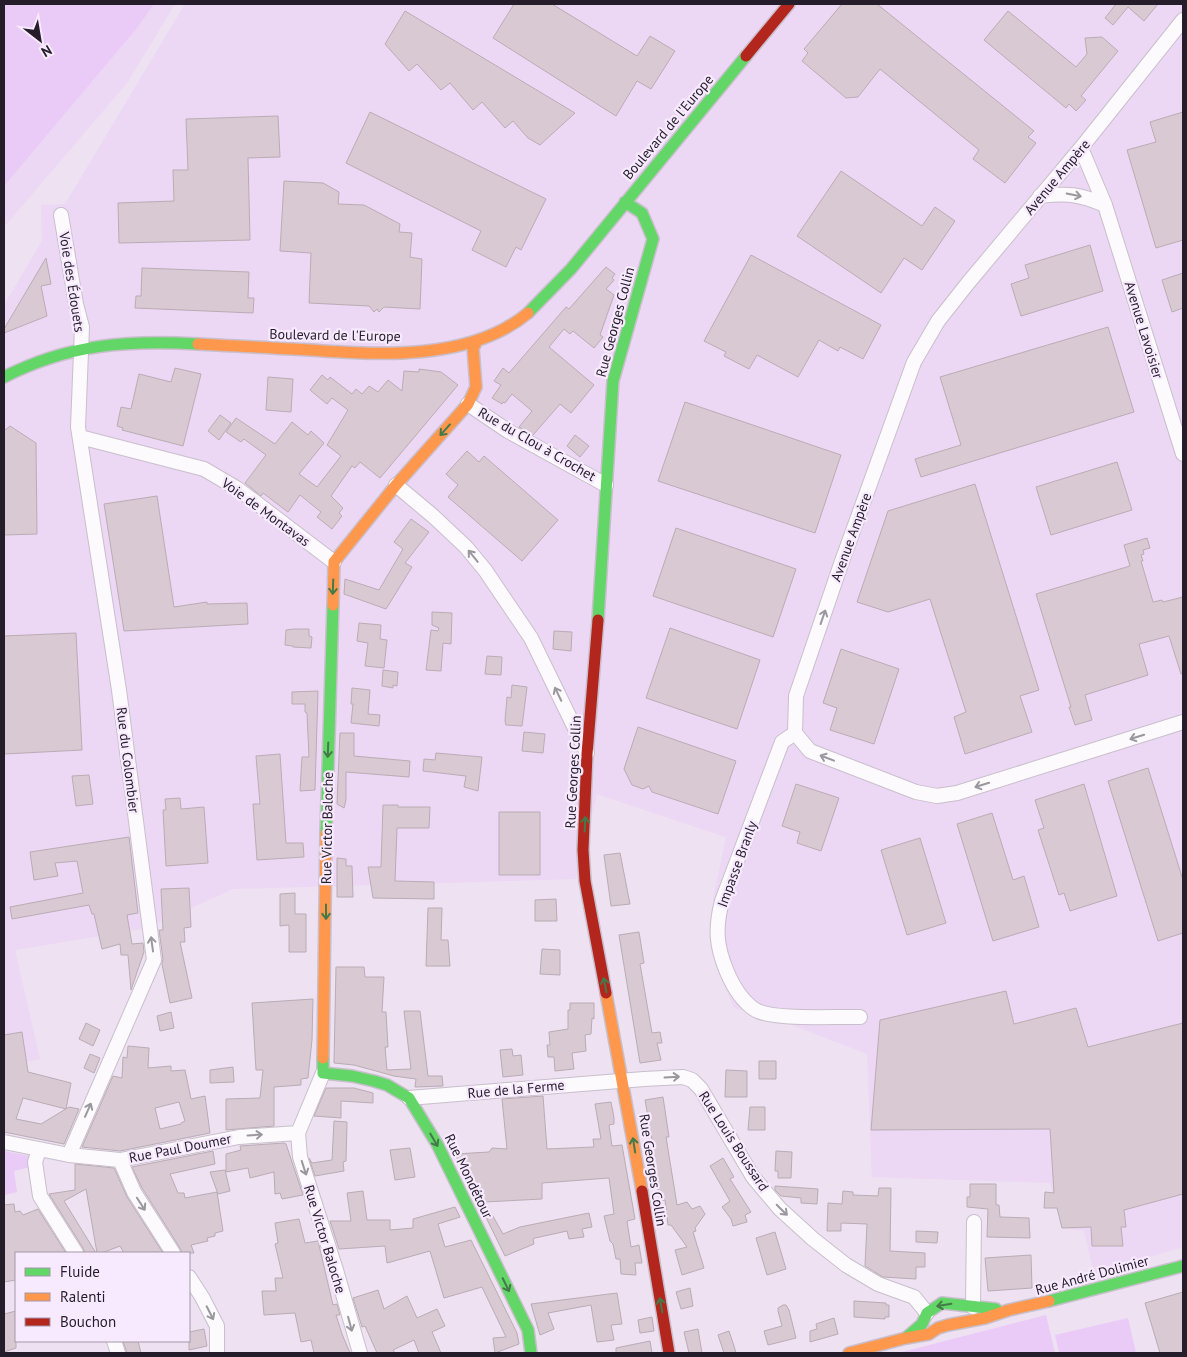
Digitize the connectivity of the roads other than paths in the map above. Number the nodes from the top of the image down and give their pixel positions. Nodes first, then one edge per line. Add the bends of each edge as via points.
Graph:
1 (789, 4) edge
2 (1183, 20) edge
3 (1081, 148) junction
4 (1040, 196) junction
5 (625, 202) junction
6 (1106, 205) junction
7 (61, 215) dead end
8 (476, 341) junction
9 (80, 349) junction
10 (4, 377) edge
11 (468, 404) junction
12 (80, 437) junction
13 (1183, 454) edge
14 (396, 485) junction
15 (606, 485) junction
16 (334, 562) junction
17 (1183, 722) edge
18 (795, 733) junction
19 (587, 754) junction
20 (860, 1017) dead end
21 (323, 1073) junction
22 (623, 1081) junction
23 (409, 1098) junction
24 (298, 1133) junction
25 (4, 1142) edge
26 (39, 1150) junction
27 (69, 1155) junction
28 (120, 1160) junction
29 (974, 1222) dead end
30 (75, 1252) edge
31 (173, 1252) edge
32 (1183, 1266) edge
33 (190, 1279) edge
34 (973, 1307) junction
35 (1009, 1310) junction
36 (927, 1312) junction
37 (964, 1322) junction
38 (906, 1338) junction
39 (217, 1353) edge
40 (360, 1353) edge
41 (531, 1353) edge
42 (669, 1353) edge
43 (849, 1353) edge

1 - 5 street, Boulevard de l'Europe
2 - 3 street, Avenue Ampère
3 - 4 street, Avenue Ampère
3 - 6 street, Avenue Lavoisier
4 -> 6 street via 1065,194
18 -> 4 street, Avenue Ampère via 796,696 914,362 938,321
5 - 8 street, Boulevard de l'Europe via 571,269 533,309 505,329
5 - 15 street, Rue Georges Collin via 642,213 653,239 613,381
6 - 13 street, Avenue Lavoisier
7 - 9 street, Voie des Édouets via 82,327
8 - 9 street, Boulevard de l'Europe via 414,351 373,353 152,342
8 - 11 street via 473,348 476,387
9 - 10 street, Boulevard de l'Europe via 35,362
9 - 12 street, Rue du Colombier
11 -> 14 street
11 - 15 street, Rue du Clou à Crochet via 508,431
12 - 16 street, Voie de Montavas via 204,469 238,489
27 -> 12 street, Rue du Colombier via 154,960 120,690
14 - 16 street
19 -> 14 street via 531,638 485,570 434,516
15 - 19 street, Rue Georges Collin
16 -> 21 street, Rue Victor Baloche via 326,804
17 -> 18 street via 957,793 937,796 916,792 810,751
18 - 20 street, Impasse Branly via 782,742 722,901 717,941 733,985 755,1010 773,1015
22 -> 19 street, Rue Georges Collin via 585,881
21 - 23 street via 380,1083
21 - 24 street, Rue Victor Baloche
22 - 23 street, Rue de la Ferme
22 -> 36 street, Rue Louis Boussard via 683,1077 692,1080 754,1177 780,1208 846,1265 878,1284 914,1297
42 -> 22 street, Rue Georges Collin
23 -> 41 street, Rue Mondétour via 437,1144 528,1330
28 -> 24 street, Rue Paul Doumer via 239,1137
24 -> 40 street, Rue Victor Baloche via 300,1158
25 - 26 street, Rue Paul Doumer
26 - 27 street, Rue Paul Doumer
26 - 30 street via 36,1162 40,1196
27 - 28 street, Rue Paul Doumer
28 -> 31 street via 134,1192
29 - 34 street
32 - 35 street, Rue André Dolimier
33 -> 39 street via 217,1326
34 - 35 street, Rue André Dolimier
34 -> 36 street, Rue André Dolimier via 942,1303
34 - 37 street
35 - 37 street, Rue André Dolimier
36 - 38 street via 922,1324
37 - 38 street, Rue André Dolimier
38 - 43 street, Rue André Dolimier

